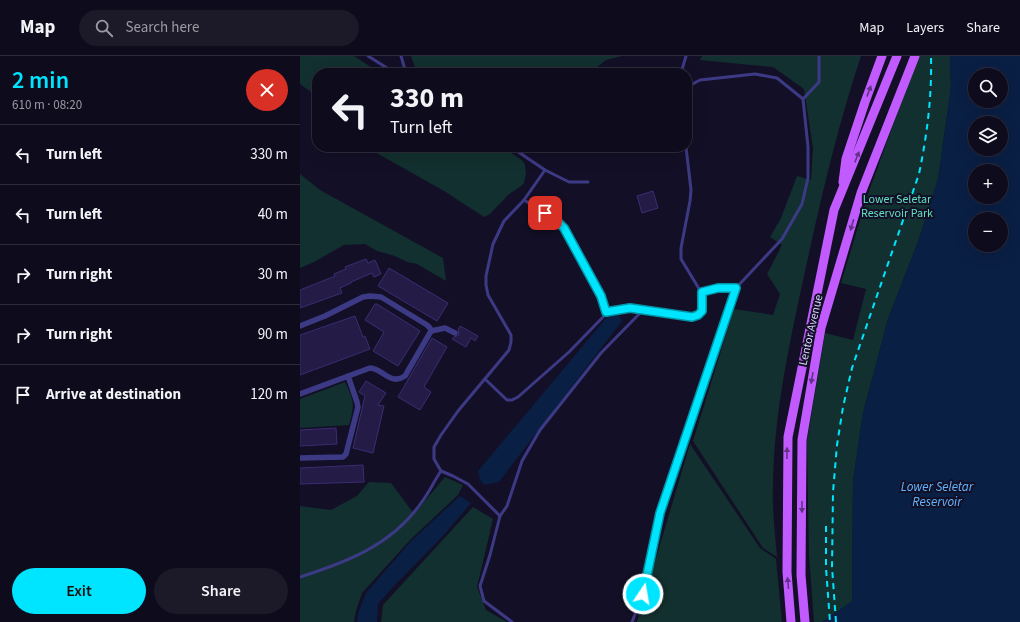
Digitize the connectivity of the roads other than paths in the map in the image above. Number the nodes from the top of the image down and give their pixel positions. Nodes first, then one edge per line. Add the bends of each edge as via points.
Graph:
1 (368, 56) edge
2 (401, 56) edge
3 (686, 56) edge
4 (819, 56) edge
5 (881, 56) edge
6 (897, 56) edge
7 (915, 56) edge
8 (387, 68) edge
9 (405, 68) edge
10 (682, 68) edge
11 (692, 84) edge
12 (803, 99) junction
13 (518, 152) edge
14 (687, 152) edge
15 (545, 170) junction
16 (588, 182) dead end
17 (842, 193) junction
18 (524, 200) junction
19 (736, 288) junction
20 (702, 292) junction
21 (643, 310) junction
22 (606, 312) junction
23 (300, 326) edge
24 (431, 331) junction
25 (455, 333) dead end
26 (348, 376) junction
27 (485, 379) junction
28 (300, 394) edge
29 (300, 458) edge
30 (441, 471) junction
31 (500, 516) junction
32 (300, 577) edge
33 (512, 622) edge
34 (632, 622) edge
35 (791, 622) edge
36 (805, 622) edge

1 - 8 lane
2 - 9 lane
3 - 10 lane
4 - 12 lane via 819,82
17 -> 5 main road via 846,159
17 -> 6 main road, Lentor Avenue
7 -> 36 main road, Lentor Avenue via 861,193 821,328 802,440 801,575
11 - 12 lane via 700,80 755,74 777,78
12 - 19 lane via 808,178 802,204 782,239
13 - 15 lane
14 - 20 lane via 691,190 681,259
15 - 16 lane via 569,182
15 - 18 lane
35 -> 17 main road, Lentor Avenue via 787,572 788,438 834,210
18 - 22 lane via 564,228 601,296
18 - 27 lane via 504,220 494,244 486,276 488,295 511,335 511,342 508,350
19 - 20 lane via 718,288
19 - 34 lane via 660,513 643,594
20 - 21 lane via 702,311 692,317
21 - 22 lane via 630,308
21 - 31 lane via 601,353 540,430 522,461 507,506
22 - 27 lane via 569,352 518,397 507,400
23 - 24 street via 363,297 375,296 427,324
24 - 25 street via 445,328
24 - 26 street via 405,376 393,379 373,368
26 - 28 street
26 - 29 street via 358,407 346,454 342,457
27 - 30 lane via 458,411 434,447 434,459
30 - 31 lane via 468,484
30 - 32 lane via 422,503 389,537 365,553
31 - 33 lane via 480,586 484,601

